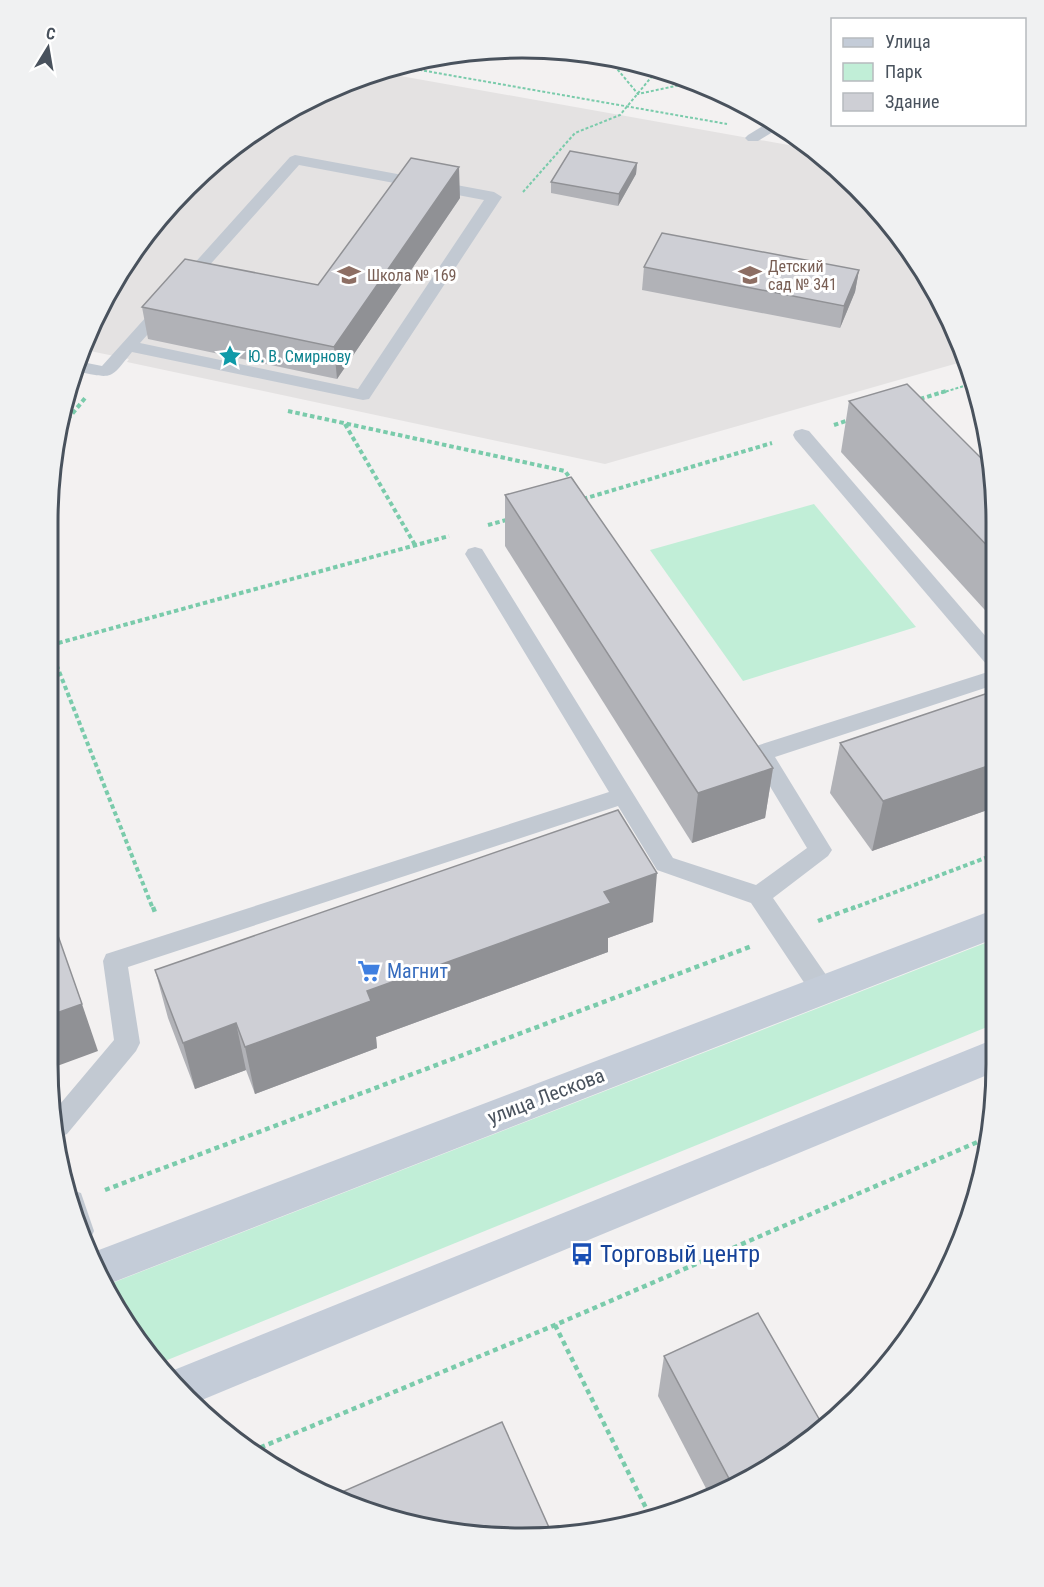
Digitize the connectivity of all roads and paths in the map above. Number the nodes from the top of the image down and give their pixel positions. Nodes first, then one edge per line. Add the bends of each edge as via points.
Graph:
1 (616, 68) edge
2 (420, 70) edge
3 (652, 77) edge
4 (678, 86) edge
5 (638, 94) junction
6 (627, 106) junction
7 (765, 131) edge
8 (494, 196) junction
9 (128, 346) junction
10 (85, 368) edge
11 (106, 372) junction
12 (965, 386) edge
13 (916, 400) edge
14 (279, 409) dead end
15 (71, 415) edge
16 (348, 417) dead end
17 (859, 417) edge
18 (344, 423) junction
19 (802, 435) junction
20 (584, 499) junction
21 (573, 502) edge
22 (517, 517) edge
23 (484, 526) dead end
24 (452, 535) dead end
25 (415, 545) junction
26 (475, 554) dead end
27 (58, 643) edge
28 (986, 651) edge
29 (58, 669) edge
30 (986, 680) edge
31 (747, 733) edge
32 (760, 753) junction
33 (623, 796) junction
34 (986, 858) edge
35 (759, 896) junction
36 (986, 927) edge
37 (785, 934) junction
38 (168, 944) junction
39 (822, 989) junction
40 (986, 1058) edge
41 (62, 1122) edge
42 (979, 1141) edge
43 (79, 1200) edge
44 (105, 1267) edge
45 (555, 1325) junction
46 (188, 1386) edge
47 (260, 1447) edge
48 (648, 1511) edge

1 - 5 path
2 - 6 path
3 - 5 path
4 - 5 path
5 - 6 path
6 - 7 path
6 - 8 path via 620,115 575,133 521,195
8 - 9 lane via 294,160
8 - 9 lane via 363,395
9 - 11 lane
10 - 11 lane
11 - 15 path
12 - 13 path
14 - 18 path
16 - 18 path
17 - 19 path
18 - 20 path via 565,471
18 - 25 path
19 - 20 path
19 - 28 lane
20 - 21 path
22 - 23 path
24 - 25 path
25 - 27 path
26 - 33 lane
29 - 38 path
30 - 32 lane
31 - 32 lane
32 - 35 lane via 820,850
33 - 35 lane via 664,864
33 - 38 lane
34 - 37 path
35 - 37 lane
36 - 39 main road, улица Лескова
37 - 39 lane
37 - 43 path
38 - 41 lane via 115,961 126,1043
39 - 44 main road, улица Лескова
40 - 46 main road
42 - 45 path
45 - 47 path
45 - 48 path

